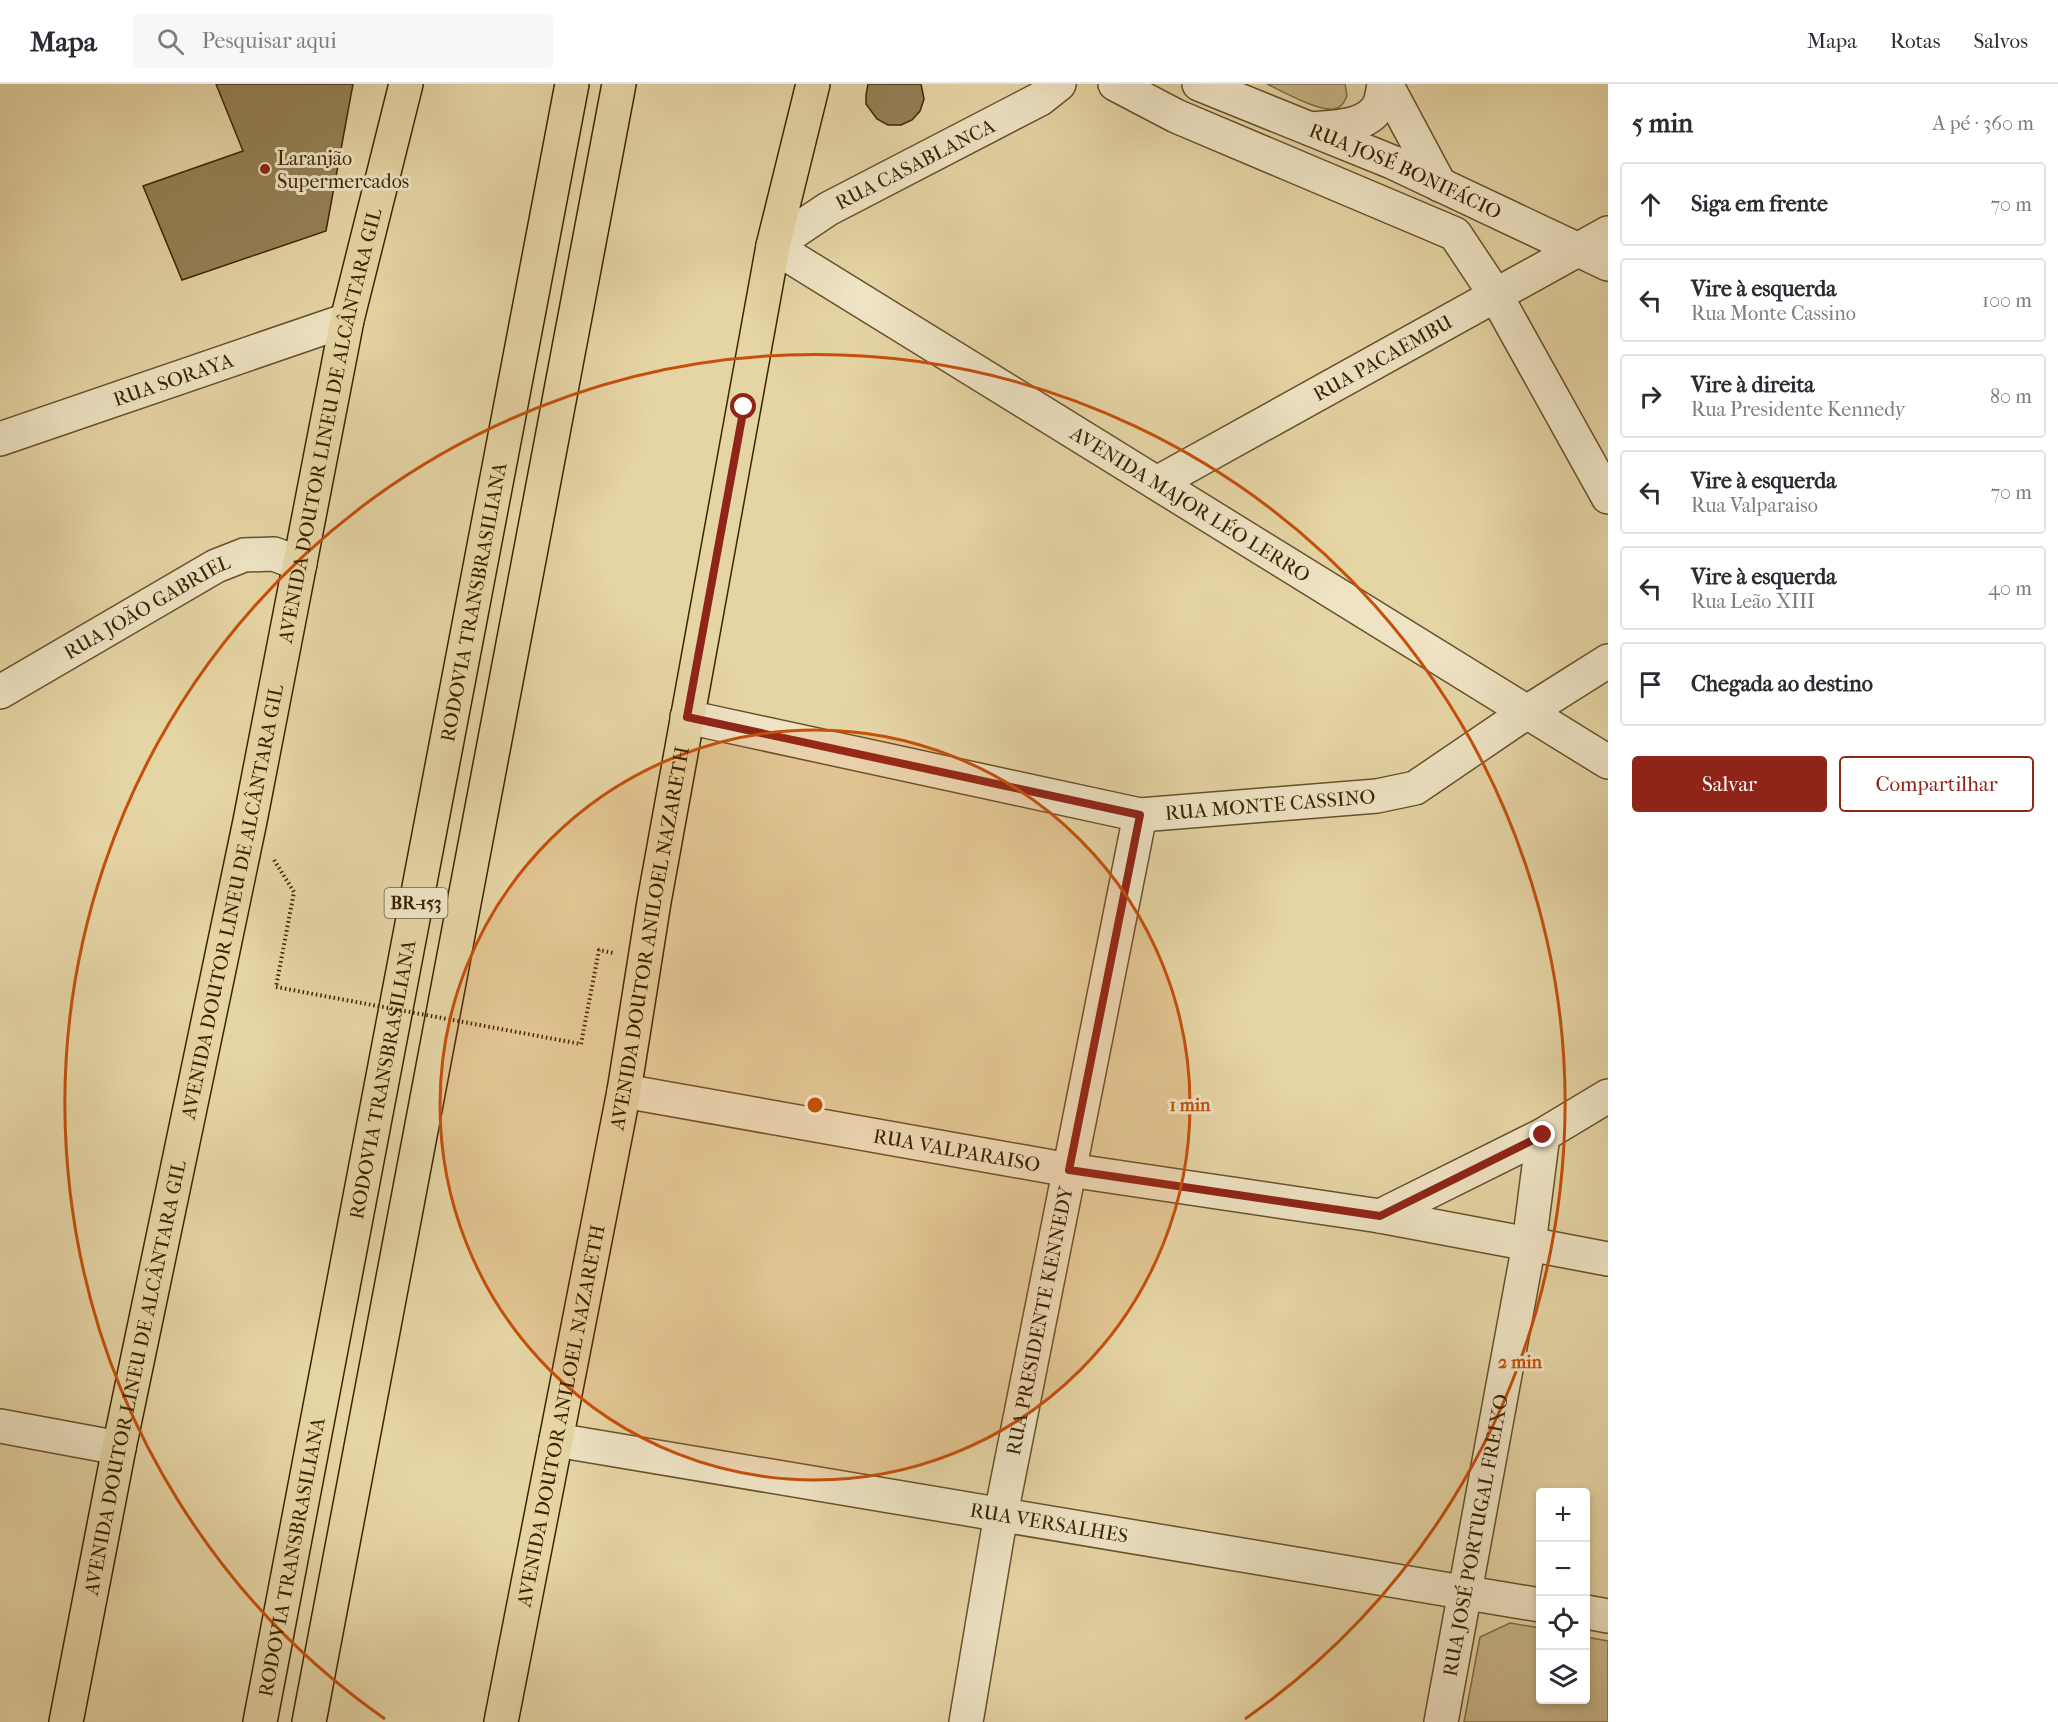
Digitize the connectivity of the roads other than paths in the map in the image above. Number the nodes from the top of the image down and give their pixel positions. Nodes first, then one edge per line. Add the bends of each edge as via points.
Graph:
1 (406, 84) edge
2 (572, 84) edge
3 (619, 84) edge
4 (813, 84) edge
5 (1059, 84) edge
6 (1115, 84) edge
7 (1199, 84) edge
8 (1385, 84) edge
9 (1310, 129) junction
10 (1440, 185) junction
11 (1608, 232) edge
12 (773, 246) junction
13 (1576, 249) junction
14 (1608, 264) edge
15 (1495, 294) junction
16 (347, 320) junction
17 (0, 439) edge
18 (1157, 483) junction
19 (1608, 497) edge
20 (300, 564) junction
21 (1608, 661) edge
22 (0, 692) edge
23 (1527, 711) junction
24 (687, 717) junction
25 (1608, 762) edge
26 (1140, 815) junction
27 (624, 1091) junction
28 (1608, 1096) edge
29 (1543, 1135) junction
30 (1069, 1170) junction
31 (1380, 1216) junction
32 (1529, 1244) junction
33 (1608, 1259) edge
34 (0, 1426) edge
35 (556, 1440) junction
36 (119, 1448) junction
37 (1001, 1514) junction
38 (1464, 1593) junction
39 (1536, 1604) edge
40 (1590, 1613) edge
41 (1608, 1616) edge
42 (66, 1722) edge
43 (260, 1722) edge
44 (309, 1722) edge
45 (501, 1722) edge
46 (966, 1722) edge
47 (1441, 1722) edge

1 - 16 main road, AVENIDA DOUTOR LINEU DE ALCÂNTARA GIL
2 - 43 main road, RODOVIA TRANSBRASILIANA / BR-153
3 - 44 main road, BR-153
4 - 12 main road, AVENIDA DOUTOR ANILOEL NAZARETH
5 - 12 street, RUA CASABLANCA via 1040,99 828,209
6 - 15 street, RUA JOSÉ BONIFÁCIO via 1176,116 1455,234
7 - 9 street, RUA JOSÉ BONIFÁCIO
8 - 9 street via 1379,105 1369,117 1354,124
8 - 10 street
9 - 10 street, RUA JOSÉ BONIFÁCIO
10 - 13 street, RUA JOSÉ BONIFÁCIO
11 - 13 street, RUA PACAEMBU
12 - 18 street, AVENIDA MAJOR LÉO LERRO
12 - 24 main road, AVENIDA DOUTOR ANILOEL NAZARETH
13 - 14 street, RUA JOSÉ BONIFÁCIO
13 - 15 street, RUA PACAEMBU
15 - 18 street, RUA PACAEMBU
15 - 19 street, RUA JOSÉ BONIFÁCIO
16 - 17 street, RUA SORAYA
16 - 20 main road, AVENIDA DOUTOR LINEU DE ALCÂNTARA GIL
18 - 23 street, AVENIDA MAJOR LÉO LERRO
20 - 22 street, RUA JOÃO GABRIEL via 274,554 244,555 216,566
20 - 36 main road, AVENIDA DOUTOR LINEU DE ALCÂNTARA GIL
21 - 23 street, RUA MONTE CASSINO
23 - 25 street, AVENIDA MAJOR LÉO LERRO
23 - 26 street, RUA MONTE CASSINO via 1415,788 1377,796
24 - 26 street, RUA MONTE CASSINO
24 - 27 main road, AVENIDA DOUTOR ANILOEL NAZARETH
26 - 30 street, RUA PRESIDENTE KENNEDY
27 - 30 street, RUA VALPARAISO
27 - 35 main road, AVENIDA DOUTOR ANILOEL NAZARETH
28 - 29 street
29 - 31 street
29 - 32 street, RUA JOSÉ PORTUGAL FREIXO
30 - 31 street, RUA VALPARAISO
30 - 37 street, RUA PRESIDENTE KENNEDY
31 - 32 street, RUA VALPARAISO
32 - 33 street, RUA VALPARAISO
32 - 38 street, RUA JOSÉ PORTUGAL FREIXO
34 - 36 street
35 - 37 street, RUA VERSALHES
35 - 45 main road, AVENIDA DOUTOR ANILOEL NAZARETH
36 - 42 main road, AVENIDA DOUTOR LINEU DE ALCÂNTARA GIL
37 - 38 street, RUA VERSALHES
37 - 46 street, RUA PRESIDENTE KENNEDY
38 - 39 street, RUA VERSALHES
38 - 47 street, RUA JOSÉ PORTUGAL FREIXO
40 - 41 street

